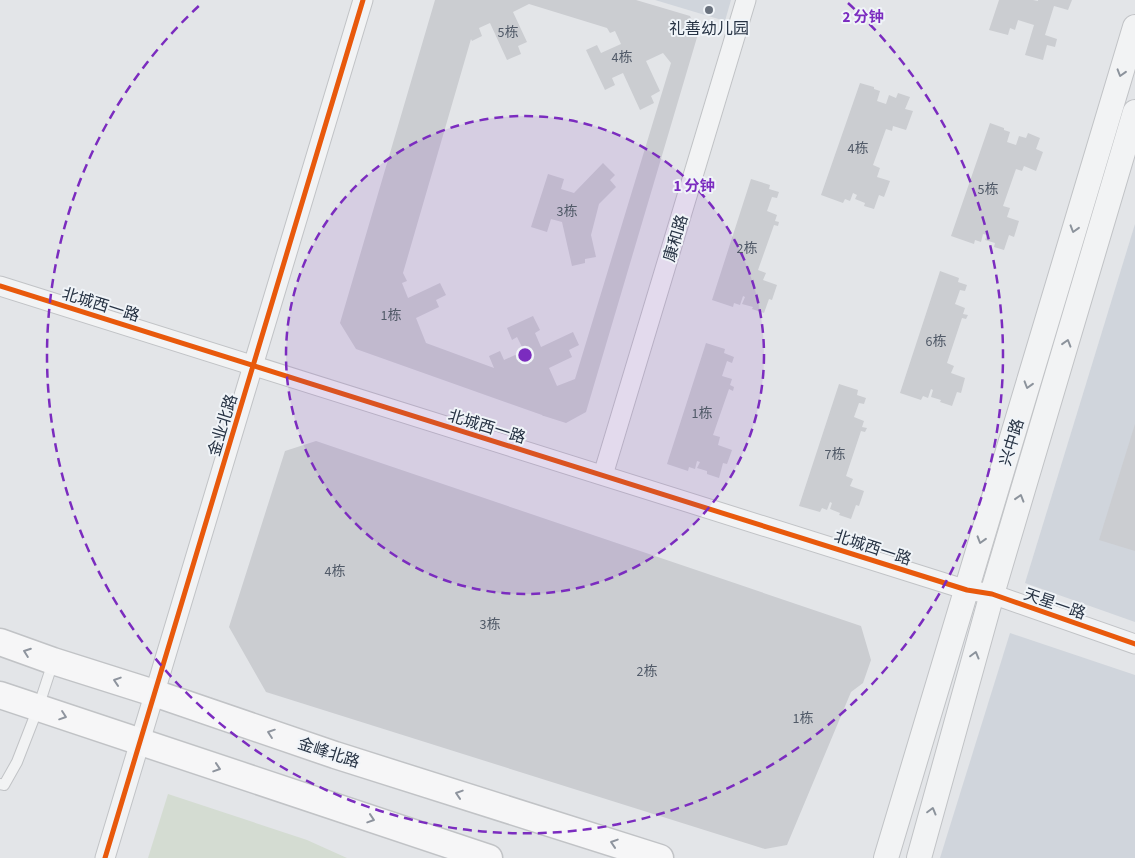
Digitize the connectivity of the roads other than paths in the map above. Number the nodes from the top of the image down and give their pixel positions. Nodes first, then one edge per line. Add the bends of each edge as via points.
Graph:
1 (363, 0) edge
2 (746, 0) edge
3 (1135, 27) edge
4 (1124, 103) edge
5 (1135, 112) edge
6 (0, 286) edge
7 (253, 365) junction
8 (603, 475) junction
9 (967, 590) junction
10 (992, 594) junction
11 (0, 642) edge
12 (1135, 644) edge
13 (53, 661) junction
14 (154, 693) junction
15 (0, 695) edge
16 (38, 708) junction
17 (140, 742) junction
18 (0, 784) edge
19 (105, 858) edge
20 (489, 858) edge
21 (660, 858) edge
22 (886, 858) edge
23 (918, 858) edge

1 - 7 street, 金业北路
2 - 8 street, 康和路
3 -> 4 street, 兴中路
4 -> 9 street, 兴中路
10 -> 5 street, 兴中路
6 - 7 street, 北城西一路
7 - 8 street, 北城西一路
7 - 14 street, 金业北路
8 - 9 street, 北城西一路
9 - 10 street, 天星一路
9 - 22 street, 兴中路
10 - 12 street, 天星一路
23 -> 10 street, 兴中路
13 -> 11 main road, 金峰北路
14 -> 13 main road, 金峰北路
13 - 16 lane
14 - 17 street, 金业北路
21 -> 14 main road, 金峰北路 via 335,755
15 - 16 main road
16 -> 17 main road
16 - 18 lane via 17,762 4,785
17 - 19 street, 金业北路
17 -> 20 main road

